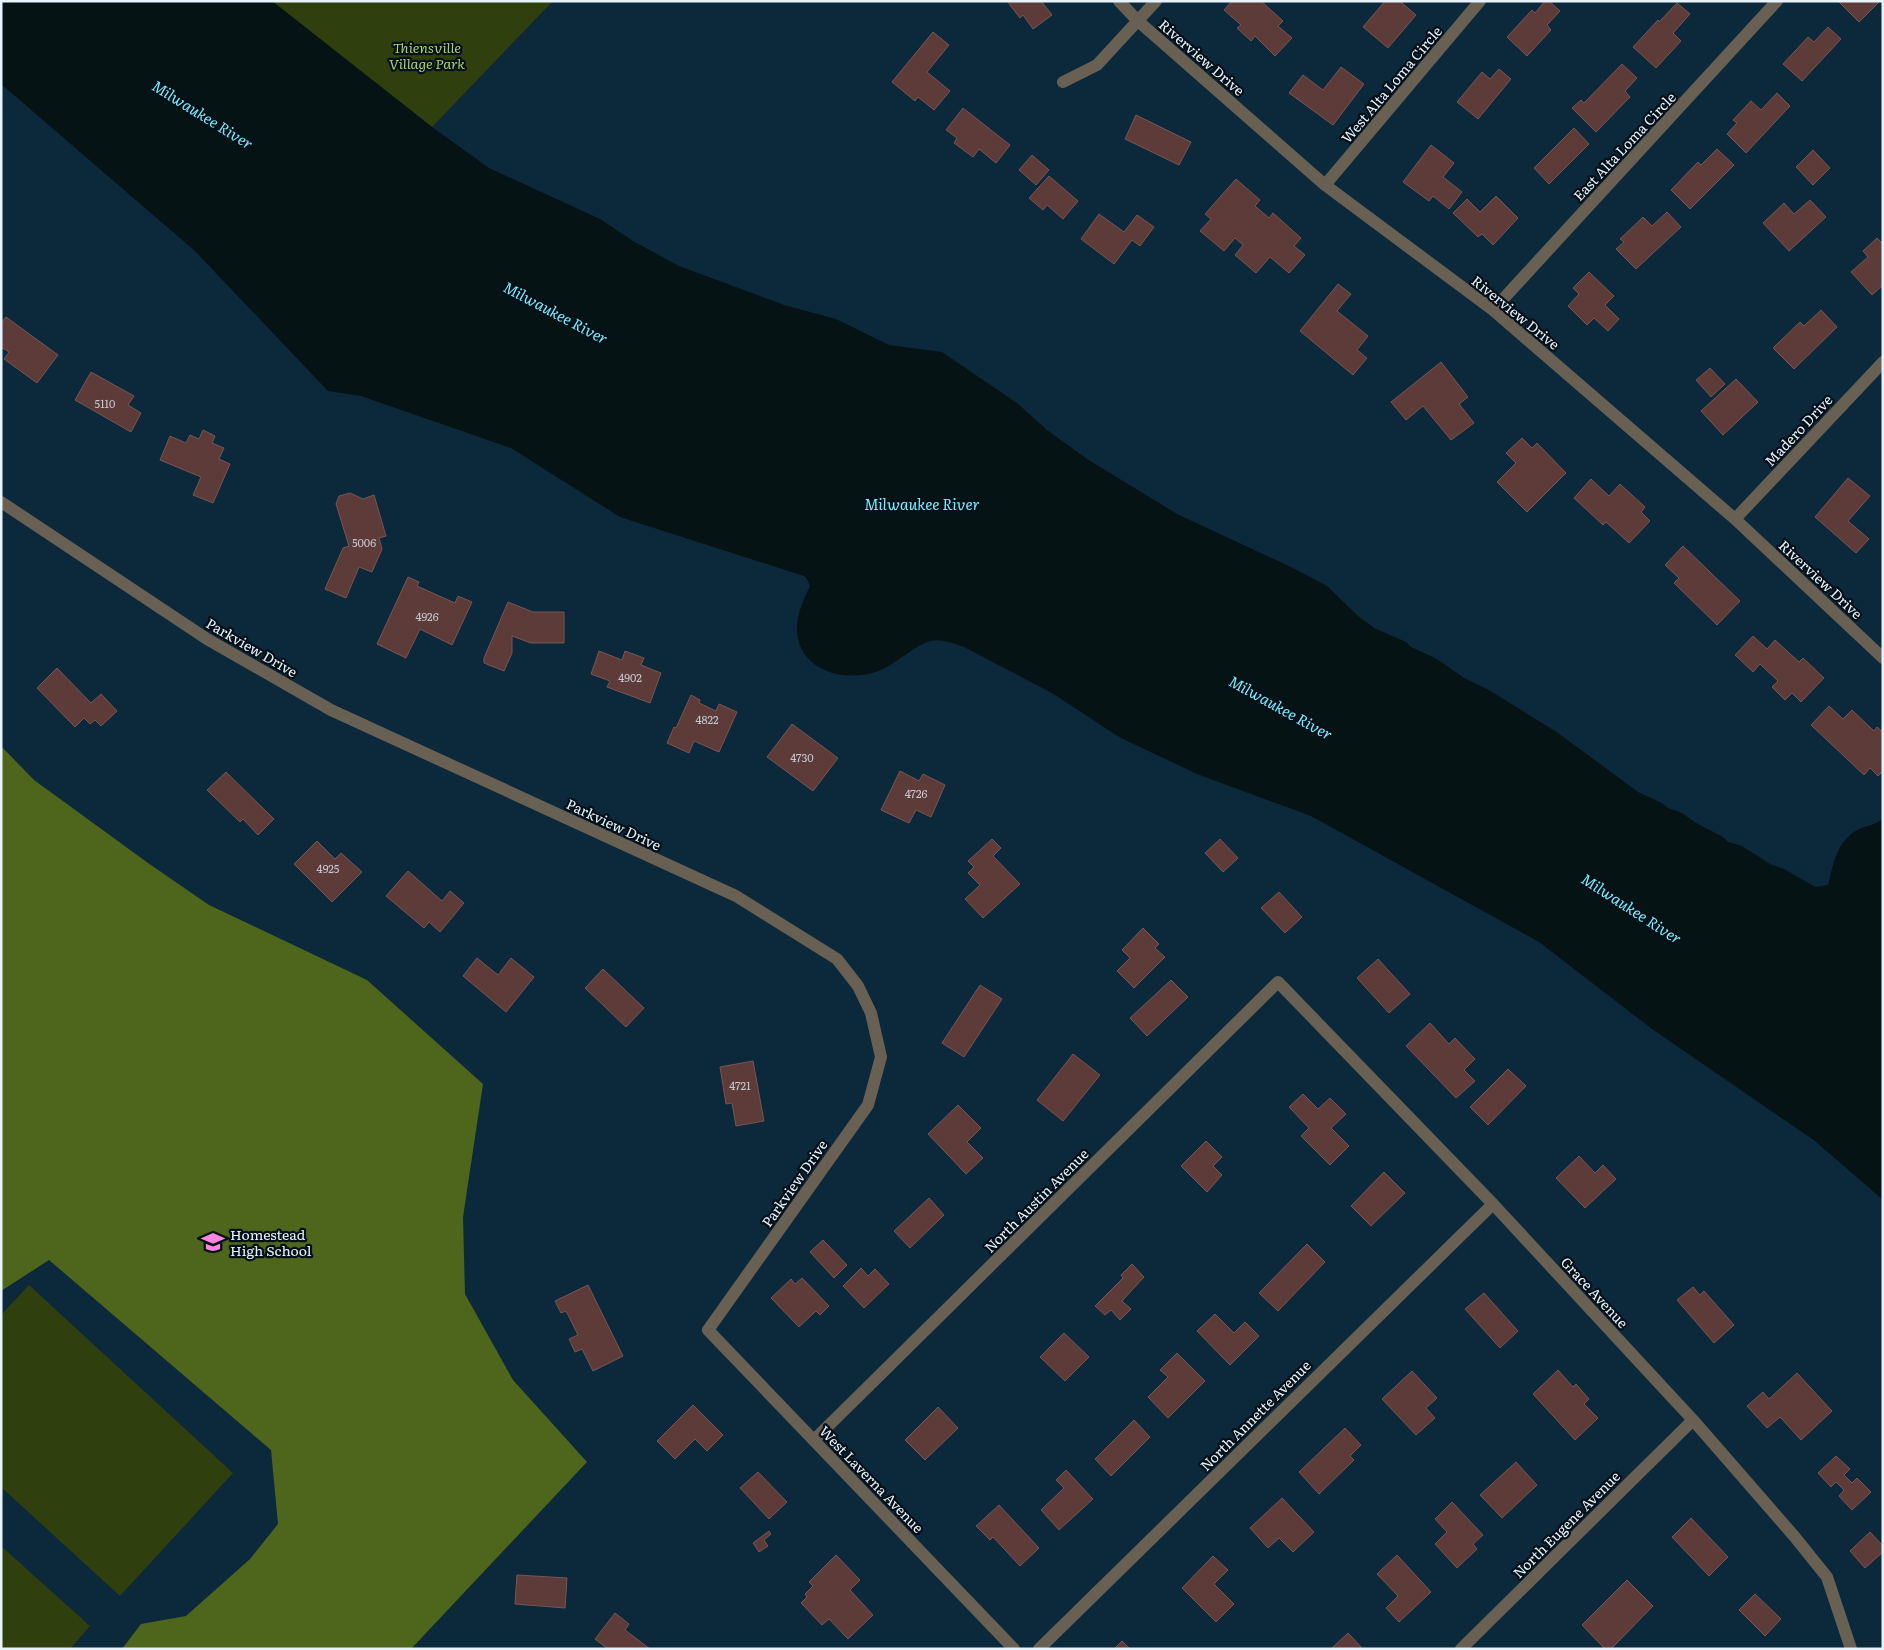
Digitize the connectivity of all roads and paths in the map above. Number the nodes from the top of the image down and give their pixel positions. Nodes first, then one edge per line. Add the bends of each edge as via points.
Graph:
1 (1119, 1) edge
2 (1156, 1) edge
3 (1480, 1) edge
4 (1777, 1) edge
5 (1138, 21) junction
6 (1063, 82) dead end
7 (1325, 185) junction
8 (1493, 310) junction
9 (1883, 362) edge
10 (1, 502) edge
11 (1735, 518) junction
12 (1883, 658) edge
13 (1278, 982) joint
14 (1492, 1204) junction
15 (708, 1330) joint
16 (1693, 1420) junction
17 (814, 1440) junction
18 (1014, 1649) edge
19 (1040, 1649) edge
20 (1460, 1649) edge
21 (1851, 1649) edge

1 - 5 street, Riverview Drive
2 - 5 street
3 - 7 street, West Alta Loma Circle
4 - 8 street, East Alta Loma Circle
5 - 6 street via 1097,65
5 - 7 street, Riverview Drive
7 - 8 street, Riverview Drive
8 - 11 street, Riverview Drive
9 - 11 street, Madero Drive
10 - 15 street, Parkview Drive via 207,639 331,710 736,896 837,960 858,986 871,1013 881,1056 868,1105
11 - 12 street, Riverview Drive
13 - 14 street, Grace Avenue
13 - 17 street, North Austin Avenue
14 - 16 street, Grace Avenue
14 - 19 street, North Annette Avenue
15 - 17 street, West Laverna Avenue
16 - 20 street, North Eugene Avenue
16 - 21 street, Grace Avenue via 1826,1577
17 - 18 street, West Laverna Avenue

